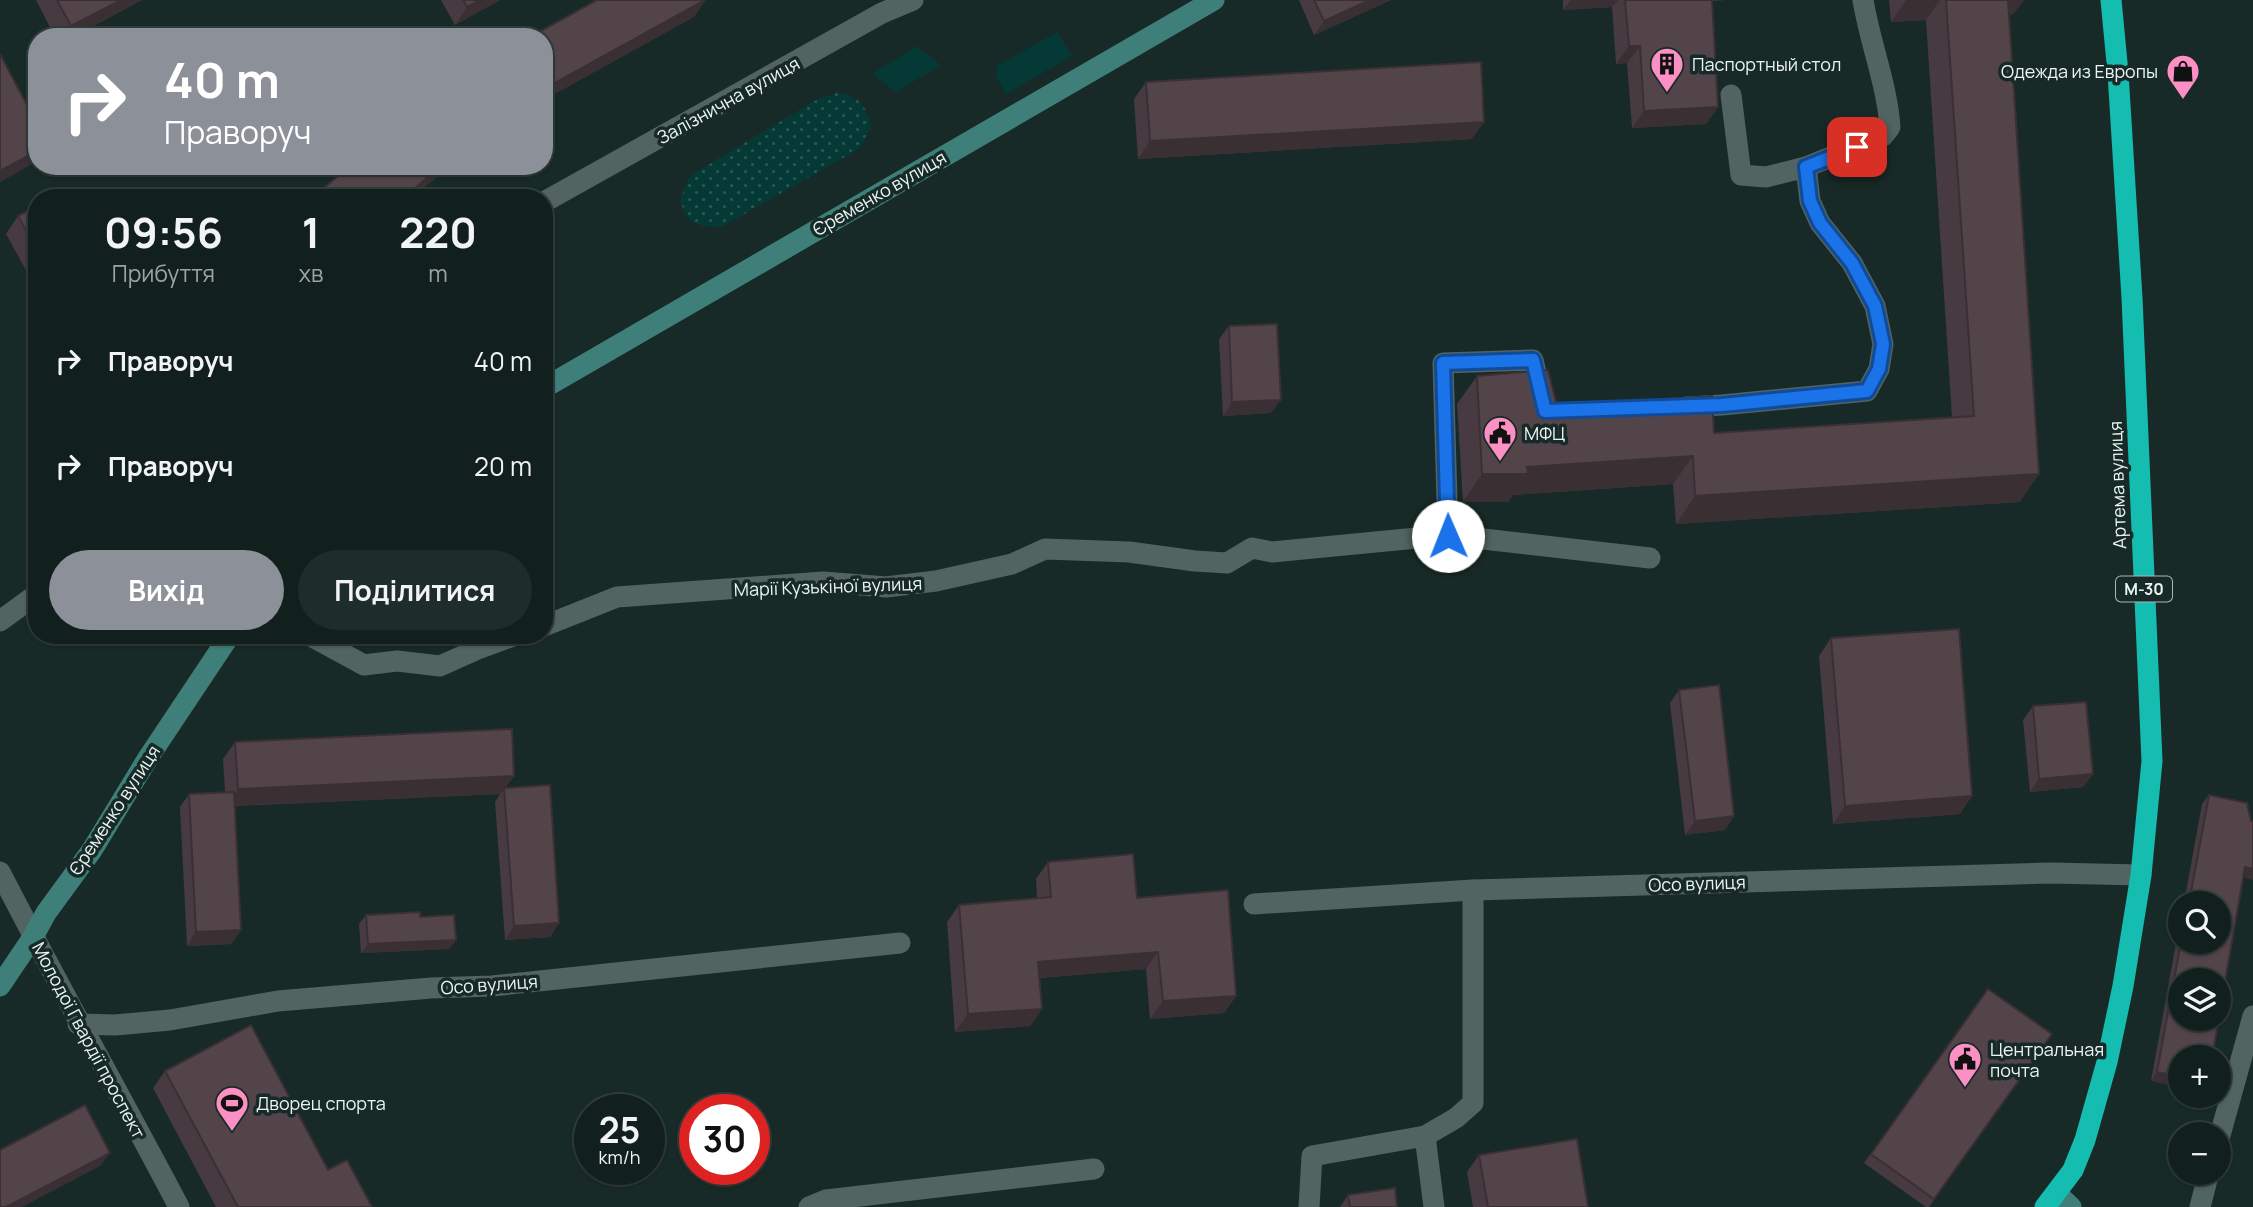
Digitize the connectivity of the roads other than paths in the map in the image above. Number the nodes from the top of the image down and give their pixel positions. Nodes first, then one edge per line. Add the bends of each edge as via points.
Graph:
1 (913, 0) edge
2 (1214, 0) edge
3 (1863, 0) edge
4 (2111, 0) edge
5 (1731, 95) dead end
6 (1806, 167) junction
7 (553, 197) edge
8 (553, 383) edge
9 (1668, 407) edge
10 (1559, 411) edge
11 (1448, 536) junction
12 (1650, 558) dead end
13 (28, 601) edge
14 (0, 621) edge
15 (553, 622) edge
16 (224, 644) edge
17 (326, 644) edge
18 (491, 644) edge
19 (0, 872) edge
20 (2141, 874) junction
21 (1473, 890) junction
22 (1254, 904) dead end
23 (33, 937) junction
24 (900, 943) dead end
25 (0, 986) edge
26 (2253, 1016) edge
27 (78, 1024) junction
28 (2246, 1072) edge
29 (2226, 1122) edge
30 (1425, 1136) junction
31 (1094, 1169) dead end
32 (2206, 1185) edge
33 (2058, 1203) edge
34 (179, 1207) edge
35 (809, 1207) edge
36 (1309, 1207) edge
37 (1434, 1207) edge
38 (2200, 1207) edge

1 - 7 street, Залізнична вулиця
2 - 8 street, Єременко вулиця
3 - 6 street via 1890,127 1883,136
4 - 20 highway, Артема вулиця / М-30 via 2132,298 2152,761
5 - 6 street via 1741,175 1766,177
6 - 9 street via 1810,201 1820,223 1852,263 1875,306 1883,344 1879,369 1867,391
10 - 11 street via 1545,411 1533,360 1443,363
11 - 12 street, Марії Кузькіної вулиця
11 - 15 street, Марії Кузькіної вулиця via 1272,552 1252,548 1227,563 1045,549 1012,564 936,582 886,587 823,582 617,597
13 - 14 street
16 - 23 street, Єременко вулиця
17 - 18 street via 365,665 397,661 440,666
19 - 23 street, Молодої Гвардії проспект
20 - 21 street, Осо вулиця
20 - 33 highway, Артема вулиця / М-30 via 2107,1062 2085,1140
21 - 22 street, Осо вулиця
21 - 30 street via 1473,1103
23 - 25 street, Єременко вулиця
23 - 27 street, Молодої Гвардії проспект
24 - 27 street, Осо вулиця via 492,986 278,1001 156,1021
26 - 28 street
27 - 34 street, Молодої Гвардії проспект
28 - 29 street
30 - 36 street via 1312,1156
30 - 37 street
31 - 35 street via 826,1200
32 - 38 street

